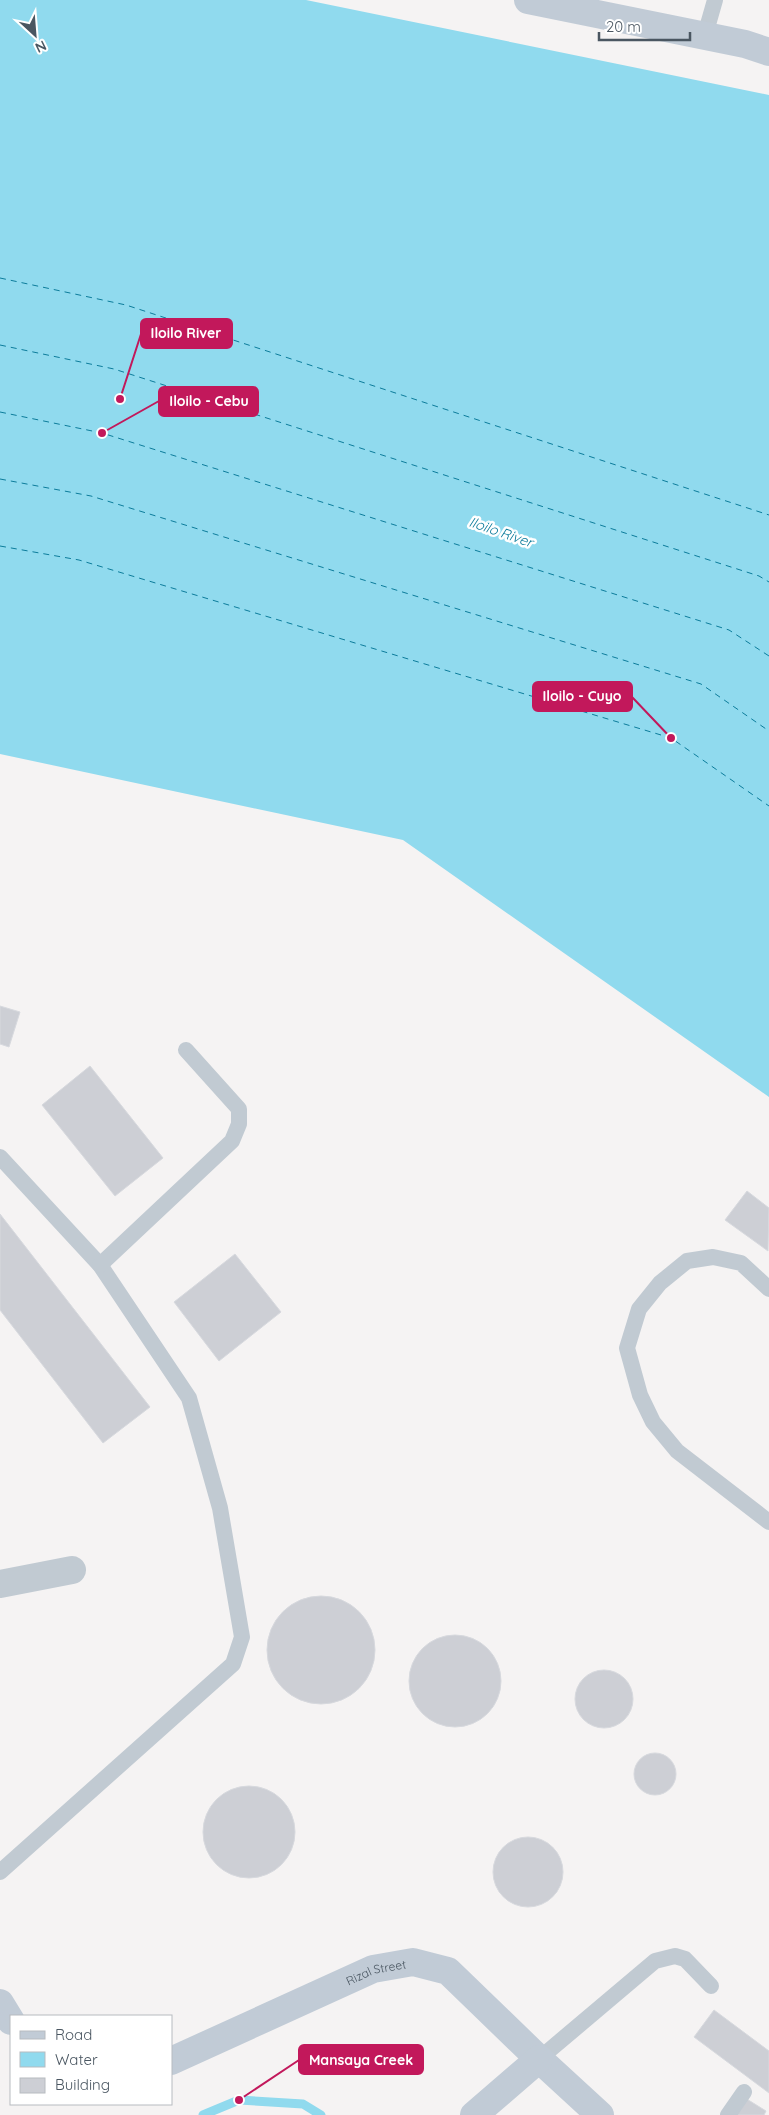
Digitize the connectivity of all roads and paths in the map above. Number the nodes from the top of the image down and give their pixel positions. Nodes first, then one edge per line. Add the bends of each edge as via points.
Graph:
1 (528, 0) edge
2 (715, 0) edge
3 (704, 35) junction
4 (769, 52) edge
5 (186, 1050) dead end
6 (0, 1157) edge
7 (100, 1264) junction
8 (769, 1289) edge
9 (769, 1522) edge
10 (72, 1570) dead end
11 (0, 1584) edge
12 (0, 1872) edge
13 (710, 1986) dead end
14 (0, 2003) edge
15 (10, 2018) edge
16 (539, 2059) junction
17 (172, 2061) edge
18 (744, 2092) dead end
19 (474, 2115) edge
20 (600, 2115) edge
21 (728, 2115) edge

1 - 3 street
2 - 3 lane
3 - 4 street
5 - 7 lane via 239,1109 239,1124 232,1141
6 - 7 lane
7 - 12 lane via 189,1398 220,1508 242,1637 233,1664
8 - 9 lane via 741,1263 713,1256 687,1261 660,1283 639,1309 627,1348 640,1395 653,1422 676,1451
10 - 11 street
13 - 16 lane via 685,1959 675,1956 656,1961
14 - 15 street
16 - 17 street, Rizal Street via 448,1971 412,1962 373,1969
16 - 19 street
16 - 20 street, Rizal Street
18 - 21 lane

